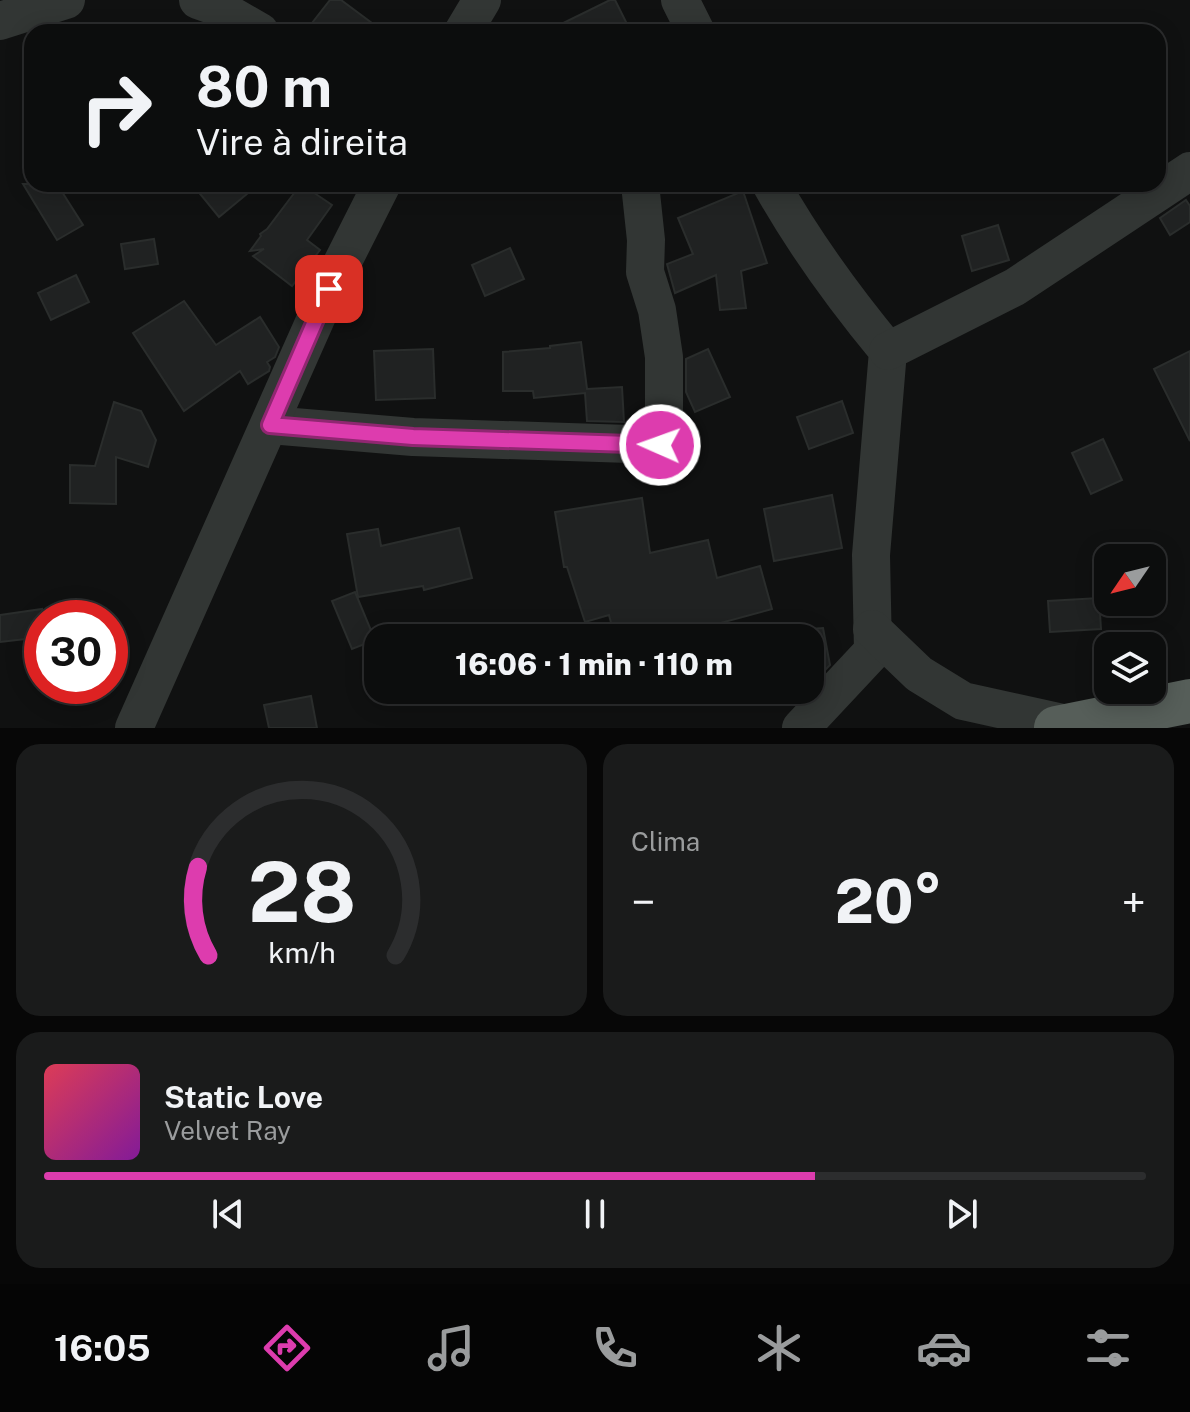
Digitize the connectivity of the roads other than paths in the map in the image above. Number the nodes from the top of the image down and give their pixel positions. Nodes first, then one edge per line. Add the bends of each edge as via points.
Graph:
1 (66, 0) edge
2 (198, 0) edge
3 (482, 0) edge
4 (680, 0) edge
5 (0, 21) edge
6 (246, 24) edge
7 (468, 24) edge
8 (692, 24) edge
9 (1190, 171) edge
10 (1166, 187) edge
11 (378, 192) edge
12 (641, 192) edge
13 (776, 192) edge
14 (1158, 192) edge
15 (888, 351) junction
16 (270, 425) junction
17 (872, 629) junction
18 (1190, 701) edge
19 (1064, 726) edge
20 (134, 728) edge
21 (801, 728) edge

1 - 5 street
2 - 6 street
3 - 7 street
4 - 8 street
9 - 10 street
11 - 16 street
12 - 16 street via 645,272 664,357 660,445 413,437
13 - 15 street via 846,299
14 - 15 street via 1015,287
15 - 17 street via 871,555
16 - 20 street
17 - 19 street via 919,674 963,701
17 - 21 street via 873,651
18 - 19 highway

